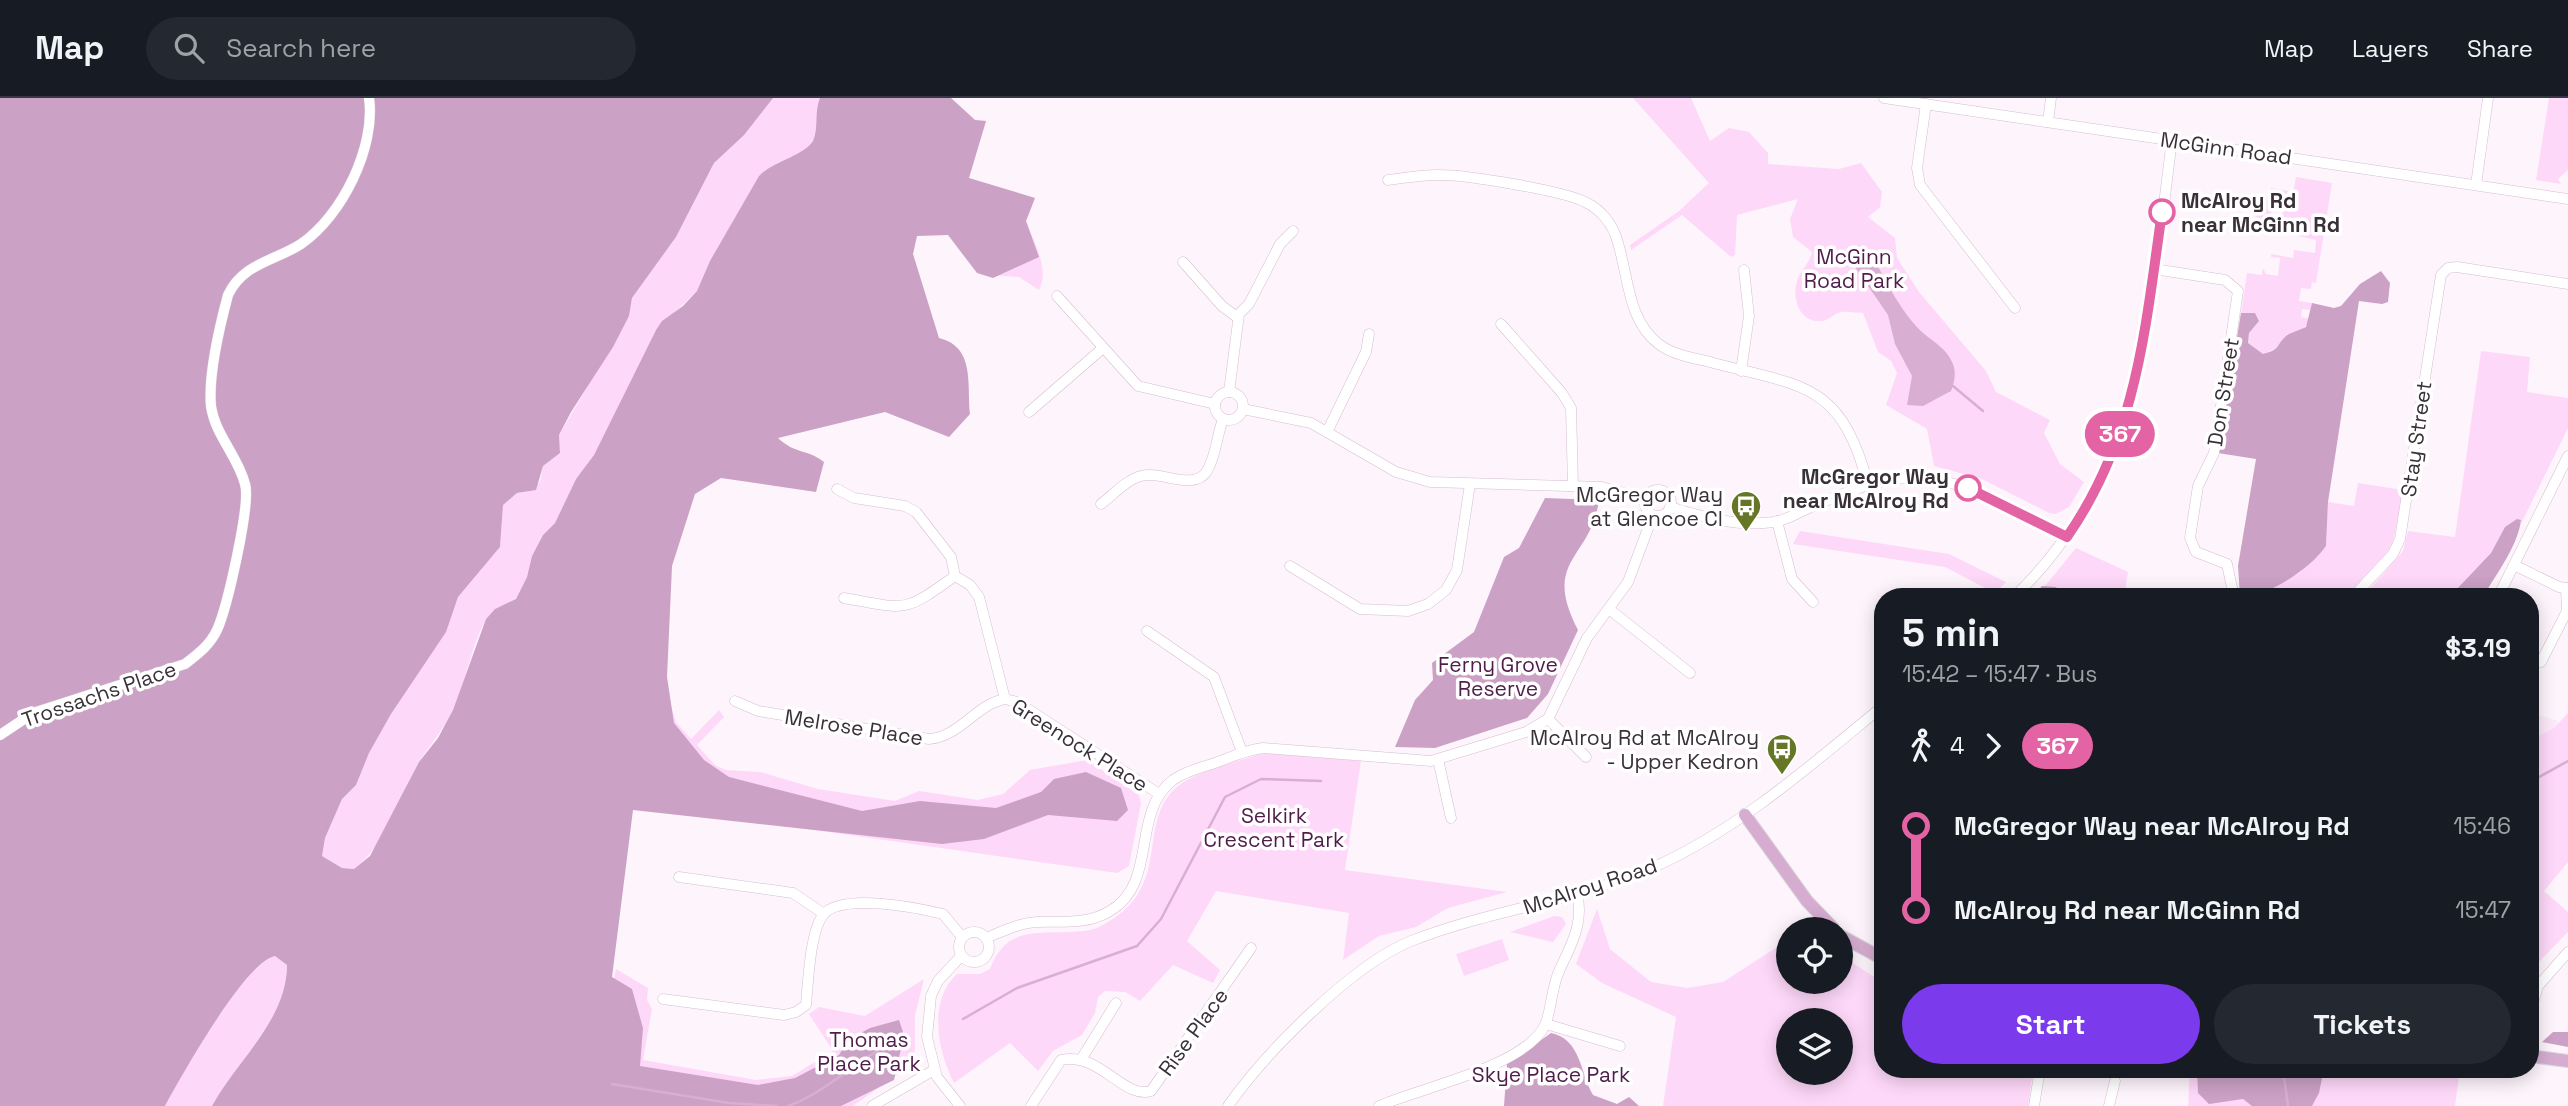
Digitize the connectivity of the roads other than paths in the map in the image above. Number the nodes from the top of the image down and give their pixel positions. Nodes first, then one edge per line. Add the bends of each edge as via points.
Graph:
1 (369, 98) edge
2 (1884, 98) edge
3 (2051, 98) edge
4 (2488, 98) edge
5 (1926, 104) junction
6 (2048, 122) junction
7 (2172, 140) junction
8 (1388, 180) dead end
9 (2476, 185) junction
10 (2568, 199) edge
11 (1293, 231) dead end
12 (1183, 262) dead end
13 (2154, 269) junction
14 (1744, 270) dead end
15 (2568, 284) edge
16 (1056, 296) dead end
17 (2015, 308) dead end
18 (1237, 317) junction
19 (1501, 324) dead end
20 (1369, 334) dead end
21 (1103, 348) junction
22 (1741, 371) junction
23 (1229, 392) junction
24 (1215, 404) junction
25 (1244, 409) junction
26 (1029, 411) dead end
27 (1223, 419) junction
28 (1327, 432) junction
29 (2568, 456) edge
30 (1470, 484) junction
31 (1868, 484) junction
32 (1573, 485) junction
33 (837, 489) dead end
34 (1646, 499) junction
35 (1101, 504) dead end
36 (1670, 507) junction
37 (1653, 514) junction
38 (1777, 521) junction
39 (2067, 537) junction
40 (2514, 565) junction
41 (1290, 566) dead end
42 (955, 576) junction
43 (2022, 588) edge
44 (2232, 588) edge
45 (2361, 588) edge
46 (2502, 588) edge
47 (2567, 588) edge
48 (844, 598) dead end
49 (1812, 602) dead end
50 (1609, 609) junction
51 (1147, 631) dead end
52 (2541, 662) dead end
53 (1690, 673) dead end
54 (1005, 699) junction
55 (736, 701) dead end
56 (1874, 713) edge
57 (1548, 719) junction
58 (0, 735) edge
59 (1242, 752) junction
60 (1586, 757) dead end
61 (1437, 759) junction
62 (1159, 794) junction
63 (1745, 815) junction
64 (1451, 818) dead end
65 (679, 877) dead end
66 (1577, 893) junction
67 (824, 914) junction
68 (1822, 917) edge
69 (962, 937) junction
70 (986, 938) junction
71 (1853, 943) edge
72 (1251, 948) dead end
73 (2568, 952) edge
74 (1874, 954) edge
75 (961, 956) junction
76 (2539, 985) edge
77 (663, 999) dead end
78 (1116, 1003) dead end
79 (1545, 1024) junction
80 (1620, 1046) dead end
81 (2539, 1057) edge
82 (1082, 1058) junction
83 (2568, 1061) edge
84 (934, 1070) junction
85 (2039, 1078) edge
86 (2115, 1081) dead end
87 (872, 1106) edge
88 (960, 1106) edge
89 (1031, 1106) edge
90 (1228, 1106) edge
91 (1379, 1106) edge
92 (2034, 1106) edge
93 (2109, 1106) edge

1 - 58 street, Trossachs Place via 365,145 334,213 301,244 252,268 228,295 212,408 248,496 217,631 202,652 164,673 33,713
2 - 5 street, McGinn Road
3 - 6 street
4 - 9 street
5 - 6 street, McGinn Road
5 - 17 street via 1917,168 1920,185
6 - 7 street, McGinn Road
7 - 9 street, McGinn Road
7 - 13 street
8 - 22 street via 1446,175 1587,202 1615,233 1635,313 1651,338 1669,351
9 - 10 street, McGinn Road
11 - 18 street via 1280,244 1247,307
12 - 18 street
13 - 39 street via 2128,412 2093,496
13 - 44 street, Don Street via 2225,280 2238,291 2214,453 2199,481 2190,538 2196,552 2227,564
14 - 22 street via 1749,316
15 - 45 street, Stay Street via 2462,267 2448,268 2439,280 2400,539 2393,554
16 - 21 street
18 - 23 street
19 - 32 street via 1571,408
20 - 28 street via 1366,352
21 - 24 street via 1144,389
21 - 26 street
22 - 31 street via 1799,386 1830,405 1843,421
23 - 24 street via 1221,394
23 - 25 street via 1240,396
24 - 27 street
25 - 27 street via 1238,418
25 - 28 street via 1303,420
27 - 35 street via 1208,470 1202,476 1188,480 1143,475
28 - 30 street via 1396,472 1430,482
29 - 40 street
30 - 32 street
30 - 41 street via 1457,569 1446,590 1428,604 1408,611 1360,609
31 - 38 street
31 - 39 street via 1913,478 1947,482
32 - 34 street via 1614,489
33 - 42 street, Greenock Place via 854,498 916,512 951,557
34 - 36 street via 1653,491 1663,491 1671,499
34 - 37 street via 1646,508
36 - 37 street via 1663,514
36 - 38 street via 1727,523
37 - 50 street via 1628,582
38 - 49 street via 1792,579
39 - 43 street
40 - 46 street
40 - 47 street
42 - 48 street via 905,607
42 - 54 street, Greenock Place via 970,585 981,601
47 - 52 street via 2567,611
50 - 53 street
50 - 57 street via 1587,638
51 - 59 street via 1214,677
54 - 55 street, Melrose Place via 995,701 953,732 929,739 758,712
54 - 62 street, Greenock Place via 1017,702
56 - 63 street, McAlroy Road
57 - 60 street
57 - 61 street via 1526,732
59 - 61 street via 1270,748
59 - 62 street via 1178,777
61 - 64 street
62 - 70 street via 1150,813 1138,882 1111,911 1076,923 1023,925
63 - 66 street, McAlroy Road via 1657,866
63 - 68 main road
65 - 67 street via 793,892
66 - 79 street via 1579,926 1551,989
66 - 90 street, McAlroy Road via 1412,941 1356,973 1251,1077
67 - 69 street via 841,905 869,903 922,909 943,914
67 - 77 street via 816,934 806,1005 796,1012 783,1015
69 - 70 street via 974,932
69 - 75 street via 958,946
70 - 75 street via 989,948 980,961 970,962
71 - 74 main road
72 - 82 street, Rise Place via 1151,1091 1138,1092
73 - 76 street
75 - 84 street via 931,996 927,1037
78 - 82 street
79 - 80 street
79 - 91 street via 1514,1054 1434,1090
81 - 83 main road
82 - 89 street via 1061,1060
84 - 87 street
84 - 88 street
85 - 92 street
86 - 93 street

